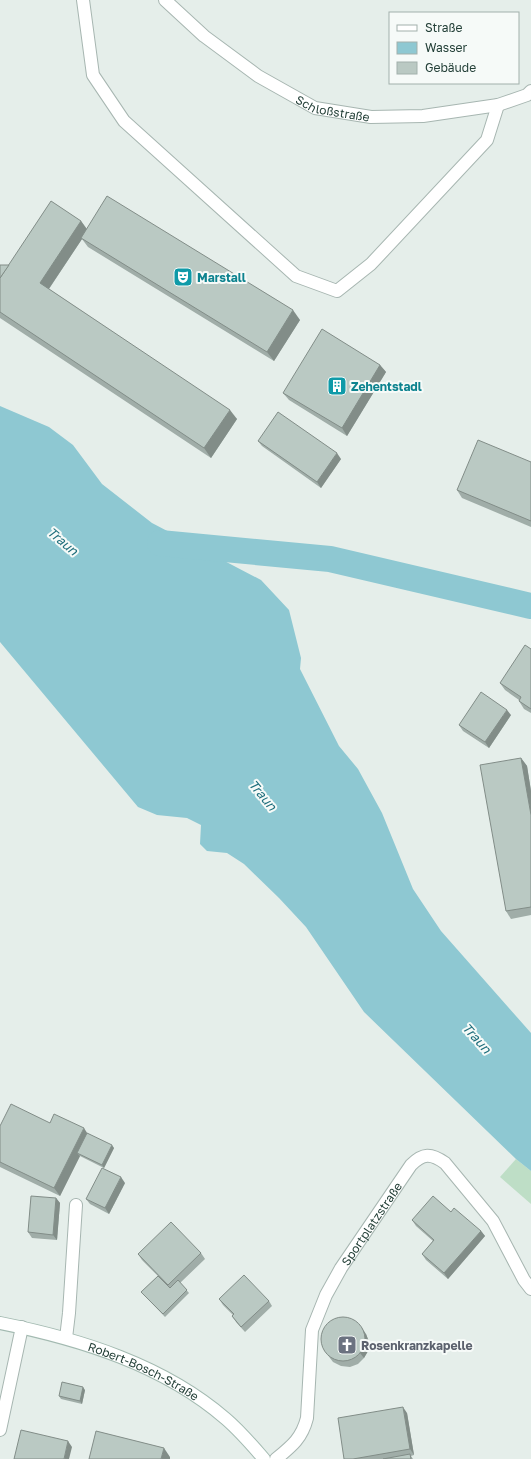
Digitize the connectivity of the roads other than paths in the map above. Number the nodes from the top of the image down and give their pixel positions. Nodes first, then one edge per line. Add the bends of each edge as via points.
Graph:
1 (83, 0) edge
2 (165, 0) edge
3 (531, 91) edge
4 (498, 104) junction
5 (76, 1205) dead end
6 (531, 1289) edge
7 (0, 1323) edge
8 (22, 1327) junction
9 (66, 1338) junction
10 (0, 1430) edge
11 (264, 1459) edge
12 (276, 1459) edge

1 - 4 street via 93,75 124,121 296,276 337,291 372,264 487,140
2 - 4 street, Schloßstraße via 204,36 258,76 315,108 371,117 416,116
3 - 4 street, Schloßstraße via 527,95
5 - 9 street
6 - 12 street, Sportplatzstraße via 493,1221 445,1163 436,1156 425,1155 417,1159 341,1268 326,1295 312,1330 305,1428
7 - 8 street, Robert-Bosch-Straße
8 - 9 street, Robert-Bosch-Straße
8 - 10 street
9 - 11 street, Robert-Bosch-Straße via 125,1358 168,1379 226,1419

